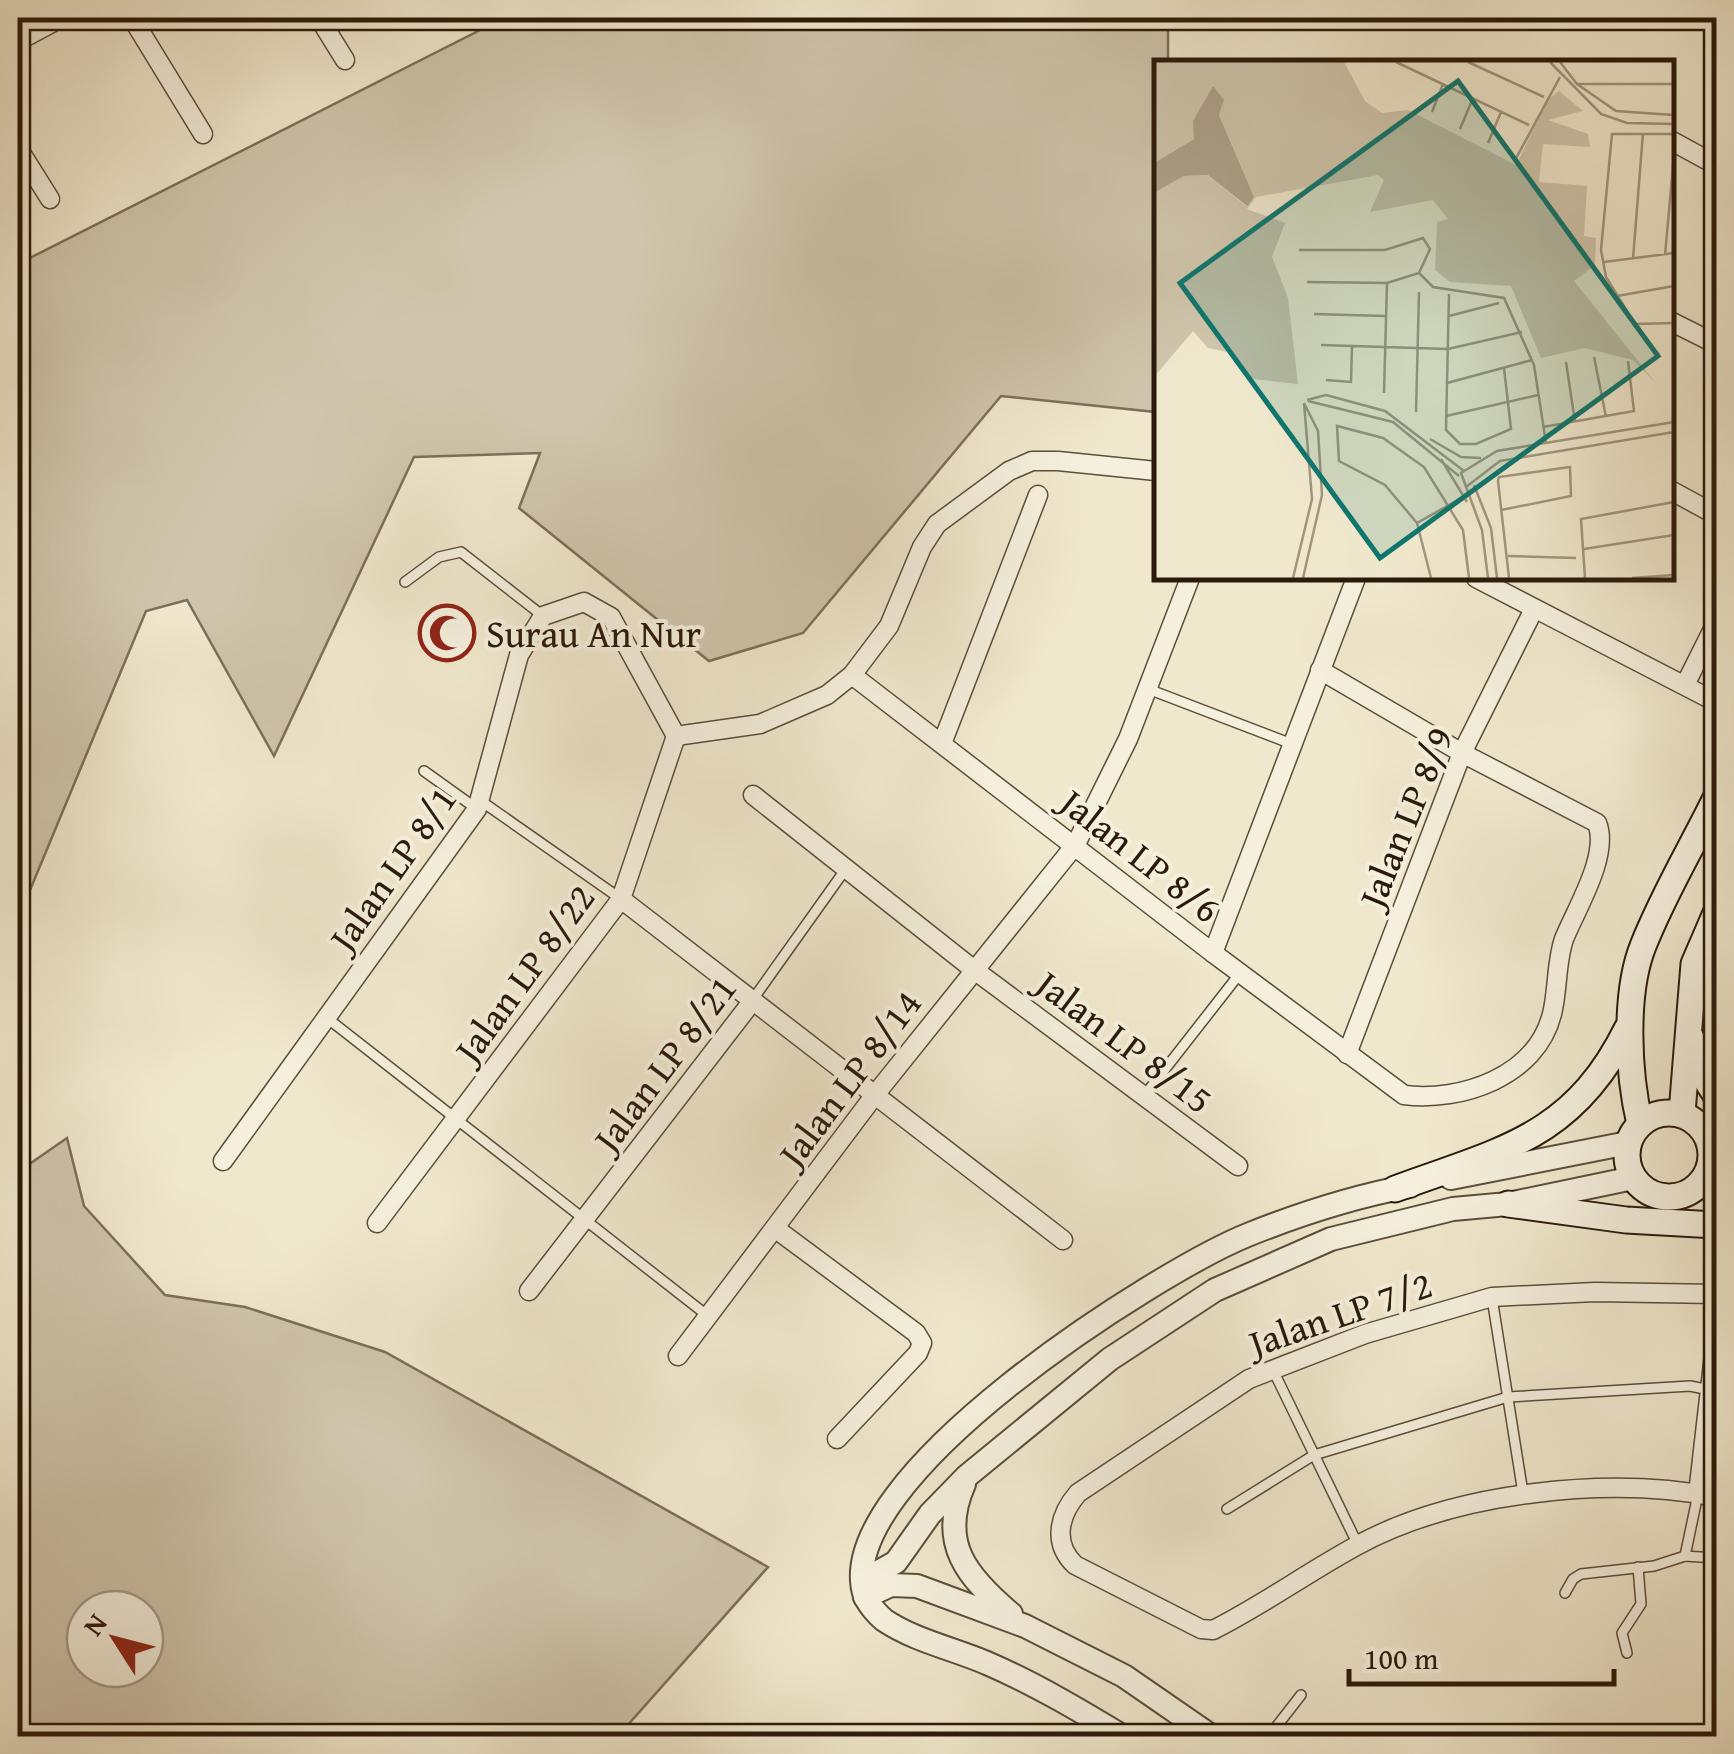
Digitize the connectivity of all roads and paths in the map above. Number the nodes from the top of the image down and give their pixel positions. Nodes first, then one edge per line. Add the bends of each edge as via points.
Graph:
1 (60, 18) edge
2 (132, 18) edge
3 (319, 18) edge
4 (18, 41) edge
5 (345, 60) dead end
6 (203, 134) dead end
7 (1674, 143) edge
8 (18, 148) edge
9 (1716, 165) edge
10 (50, 199) dead end
11 (1674, 323) edge
12 (1716, 344) edge
13 (1154, 471) edge
14 (1674, 493) edge
15 (1038, 496) dead end
16 (1716, 515) edge
17 (1189, 580) edge
18 (1355, 580) edge
19 (1480, 580) edge
20 (405, 582) dead end
21 (1534, 608) junction
22 (543, 616) junction
23 (1716, 623) edge
24 (1320, 670) junction
25 (852, 675) junction
26 (1685, 686) junction
27 (1145, 688) junction
28 (1716, 702) edge
29 (676, 736) junction
30 (943, 742) junction
31 (1292, 744) junction
32 (1462, 753) junction
33 (424, 771) dead end
34 (754, 795) dead end
35 (1716, 798) edge
36 (479, 805) junction
37 (1076, 844) junction
38 (845, 870) junction
39 (621, 898) junction
40 (1716, 913) edge
41 (1213, 952) junction
42 (974, 969) junction
43 (1241, 972) junction
44 (750, 1003) junction
45 (327, 1018) junction
46 (1632, 1020) junction
47 (1686, 1023) junction
48 (1348, 1054) junction
49 (1716, 1094) edge
50 (874, 1096) junction
51 (1144, 1096) junction
52 (1682, 1113) junction
53 (458, 1119) junction
54 (1634, 1133) junction
55 (1714, 1145) edge
56 (222, 1161) dead end
57 (1238, 1166) dead end
58 (1633, 1178) junction
59 (1395, 1189) junction
60 (1708, 1189) edge
61 (1508, 1204) junction
62 (585, 1222) junction
63 (376, 1223) dead end
64 (1716, 1226) edge
65 (776, 1229) junction
66 (1063, 1240) dead end
67 (529, 1291) dead end
68 (1716, 1294) edge
69 (1492, 1297) junction
70 (708, 1316) junction
71 (1716, 1338) edge
72 (678, 1356) dead end
73 (1272, 1367) junction
74 (1714, 1390) edge
75 (1508, 1397) junction
76 (836, 1438) dead end
77 (1314, 1455) junction
78 (967, 1476) junction
79 (1523, 1493) junction
80 (1708, 1495) edge
81 (1228, 1509) dead end
82 (1358, 1545) junction
83 (1685, 1556) junction
84 (1716, 1558) edge
85 (1638, 1568) junction
86 (865, 1589) junction
87 (1565, 1593) dead end
88 (1025, 1626) junction
89 (1627, 1653) dead end
90 (1301, 1695) dead end
91 (1122, 1736) edge
92 (1211, 1736) edge
93 (1270, 1736) edge

1 - 4 street
2 - 6 street
3 - 5 street
7 - 9 street
8 - 10 street
11 - 12 street
13 - 25 street via 1032,461 998,478 937,524 889,626
14 - 16 street
15 - 30 street
17 - 27 street, Jalan LP 8/14
18 - 24 street, Jalan LP 8/6
19 - 21 street
20 - 22 lane via 439,557 461,552
21 - 26 street
21 - 32 street, Jalan LP 8/9
22 - 29 street via 584,602 612,618
22 - 36 street, Jalan LP 8/1 via 520,655
23 - 26 street
24 - 31 street, Jalan LP 8/6
24 - 32 street
25 - 29 street via 827,696 778,719
25 - 30 street, Jalan LP 8/6
26 - 28 street
27 - 31 lane
27 - 37 street, Jalan LP 8/14
29 - 39 street, Jalan LP 8/22
30 - 37 street, Jalan LP 8/6
31 - 41 street, Jalan LP 8/6
32 - 48 street, Jalan LP 8/9
32 - 48 street via 1600,827 1592,880 1563,942 1552,1016 1541,1042 1503,1076 1435,1099 1404,1095
33 - 36 lane
34 - 38 street, Jalan LP 8/15
35 - 46 main road via 1642,948
36 - 39 lane
36 - 45 street, Jalan LP 8/1
37 - 41 street, Jalan LP 8/6
37 - 42 street, Jalan LP 8/14
38 - 42 street, Jalan LP 8/15
38 - 44 lane, Jalan LP 8/21
39 - 44 street
39 - 53 street, Jalan LP 8/22
40 - 47 main road via 1694,964
41 - 43 street
42 - 50 street, Jalan LP 8/14
42 - 51 street, Jalan LP 8/15
43 - 48 street
43 - 51 lane
44 - 50 street
44 - 62 street, Jalan LP 8/21
45 - 53 lane
45 - 56 street, Jalan LP 8/1
46 - 54 main road
46 - 59 main road via 1590,1092 1562,1116 1509,1147
47 - 49 main road
47 - 52 main road
50 - 65 street, Jalan LP 8/14
50 - 66 street
51 - 57 street, Jalan LP 8/15
52 - 54 main road via 1660,1113
52 - 55 main road
53 - 62 lane
53 - 63 street, Jalan LP 8/22
54 - 58 main road via 1626,1161
54 - 59 street
55 - 60 main road
58 - 60 main road via 1664,1198
58 - 61 street
59 - 86 street via 1248,1235 1084,1328 988,1401 902,1485 865,1549
61 - 64 main road
61 - 78 street via 1452,1209 1331,1238 1214,1290 1110,1359
62 - 67 street, Jalan LP 8/21
62 - 70 lane
65 - 70 street, Jalan LP 8/14
65 - 76 street via 922,1343
68 - 69 street, Jalan LP 7/2
69 - 73 street, Jalan LP 7/2
69 - 75 lane
70 - 72 street, Jalan LP 8/14
71 - 74 street
73 - 77 lane
73 - 82 street, Jalan LP 7/2 via 1078,1493 1063,1516 1062,1547 1076,1565 1107,1583 1213,1630
74 - 75 lane
74 - 80 street
75 - 77 lane
75 - 79 lane
77 - 81 lane
77 - 82 lane
78 - 86 street
78 - 88 street via 952,1524 959,1553 966,1570
79 - 80 street via 1605,1488
79 - 82 street
80 - 83 lane
83 - 84 lane
83 - 85 lane
85 - 87 lane via 1582,1574
85 - 89 lane via 1641,1604 1622,1633
86 - 88 street via 916,1586
86 - 91 street via 880,1617 896,1627 991,1665
88 - 92 street via 1124,1676
90 - 93 lane

